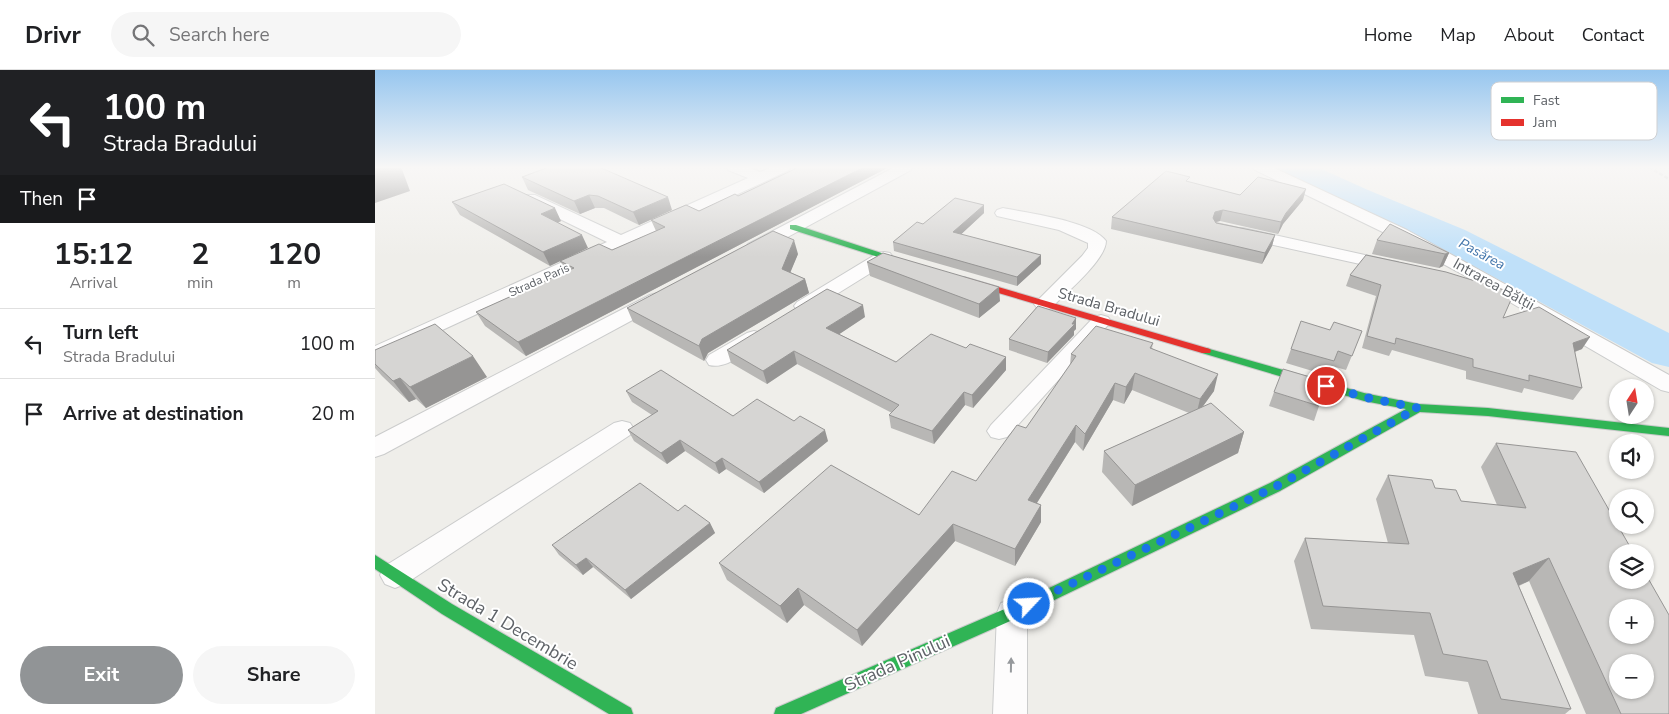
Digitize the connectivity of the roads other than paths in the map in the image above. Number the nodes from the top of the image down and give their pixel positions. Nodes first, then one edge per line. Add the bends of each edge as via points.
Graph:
1 (528, 197) edge
2 (719, 197) edge
3 (849, 197) edge
4 (1323, 197) edge
5 (1003, 213) dead end
6 (793, 227) junction
7 (1229, 230) edge
8 (621, 242) junction
9 (741, 255) edge
10 (884, 256) junction
11 (931, 270) edge
12 (1409, 270) edge
13 (950, 276) edge
14 (1445, 277) edge
15 (1501, 287) junction
16 (671, 292) edge
17 (1044, 304) junction
18 (792, 314) edge
19 (1101, 321) junction
20 (767, 329) edge
21 (375, 354) edge
22 (717, 360) dead end
23 (1669, 385) edge
24 (1418, 408) junction
25 (622, 429) dead end
26 (999, 431) dead end
27 (1669, 432) edge
28 (375, 448) edge
29 (385, 568) edge
30 (1012, 613) junction
31 (625, 714) edge
32 (782, 714) edge
33 (1010, 714) edge

1 - 8 street
2 - 8 street, Strada Paris
3 - 6 street
4 - 15 street, Intrarea Bălții
5 - 17 street via 1089,235 1097,241 1097,248 1088,260
6 - 9 street
6 - 10 street
7 - 12 street
8 - 21 street, Strada Paris
10 - 11 street
10 - 18 street
13 - 17 street, Strada Bradului
14 - 15 street
15 - 23 street, Intrarea Bălții
16 - 28 street
17 - 19 street, Strada Bradului
19 - 24 street, Strada Bradului via 1364,397
19 - 26 street
20 - 22 street
24 - 27 street, Strada Bradului via 1488,412
24 - 30 street, Strada Pinului via 1275,487
25 - 29 street
29 - 31 street, Strada 1 Decembrie via 447,609
30 - 32 street, Strada Pinului
33 -> 30 street

